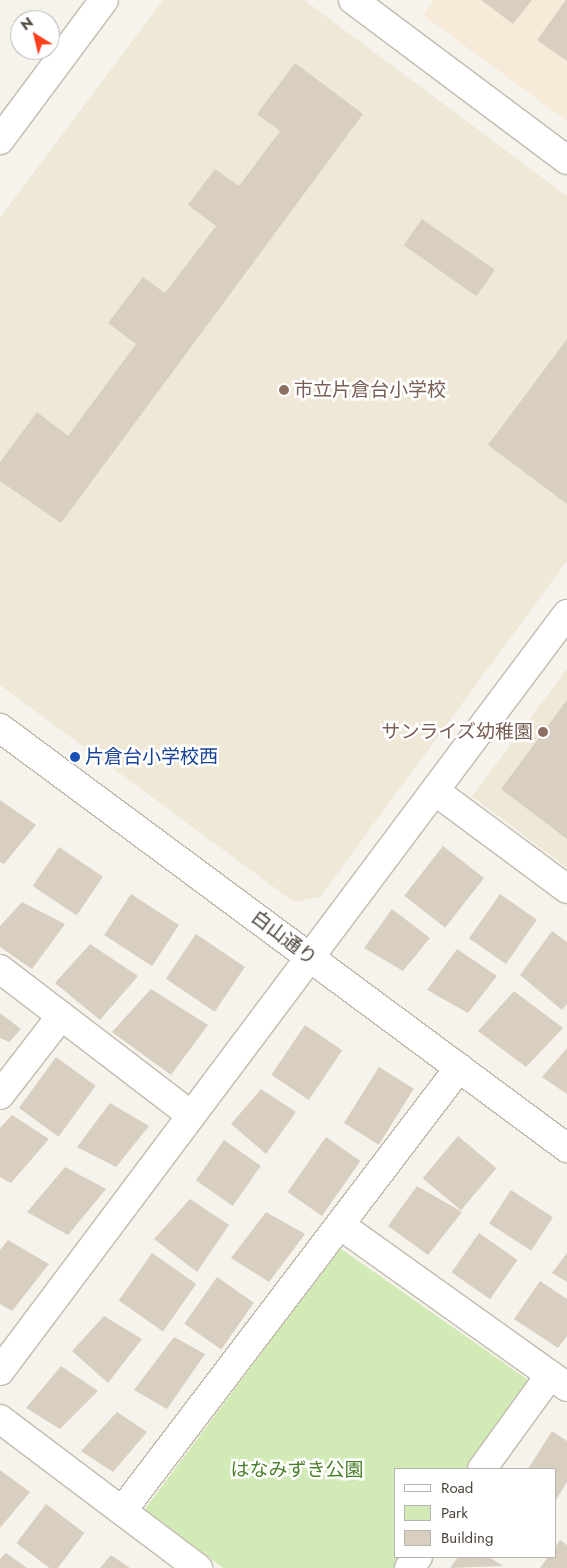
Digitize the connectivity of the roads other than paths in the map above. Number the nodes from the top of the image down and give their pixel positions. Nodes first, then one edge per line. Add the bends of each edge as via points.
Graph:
1 (104, 0) edge
2 (353, 0) edge
3 (0, 140) edge
4 (567, 160) edge
5 (567, 614) edge
6 (0, 728) edge
7 (435, 791) junction
8 (567, 889) edge
9 (310, 957) junction
10 (0, 969) edge
11 (61, 1016) junction
12 (459, 1068) junction
13 (0, 1095) edge
14 (191, 1115) junction
15 (567, 1148) edge
16 (340, 1225) junction
17 (0, 1371) edge
18 (559, 1382) edge
19 (0, 1419) edge
20 (483, 1468) edge
21 (122, 1511) junction
22 (417, 1558) edge
23 (198, 1568) edge
24 (409, 1568) edge

1 - 3 street
2 - 4 street
5 - 7 street
6 - 9 street, 白山通り
7 - 8 street
7 - 9 street
9 - 12 street, 白山通り
9 - 14 street
10 - 11 street
11 - 13 street
11 - 14 street
12 - 15 street, 白山通り
12 - 16 street
14 - 17 street
16 - 18 street
16 - 21 street
18 - 20 street
19 - 21 street
21 - 23 street
22 - 24 street

